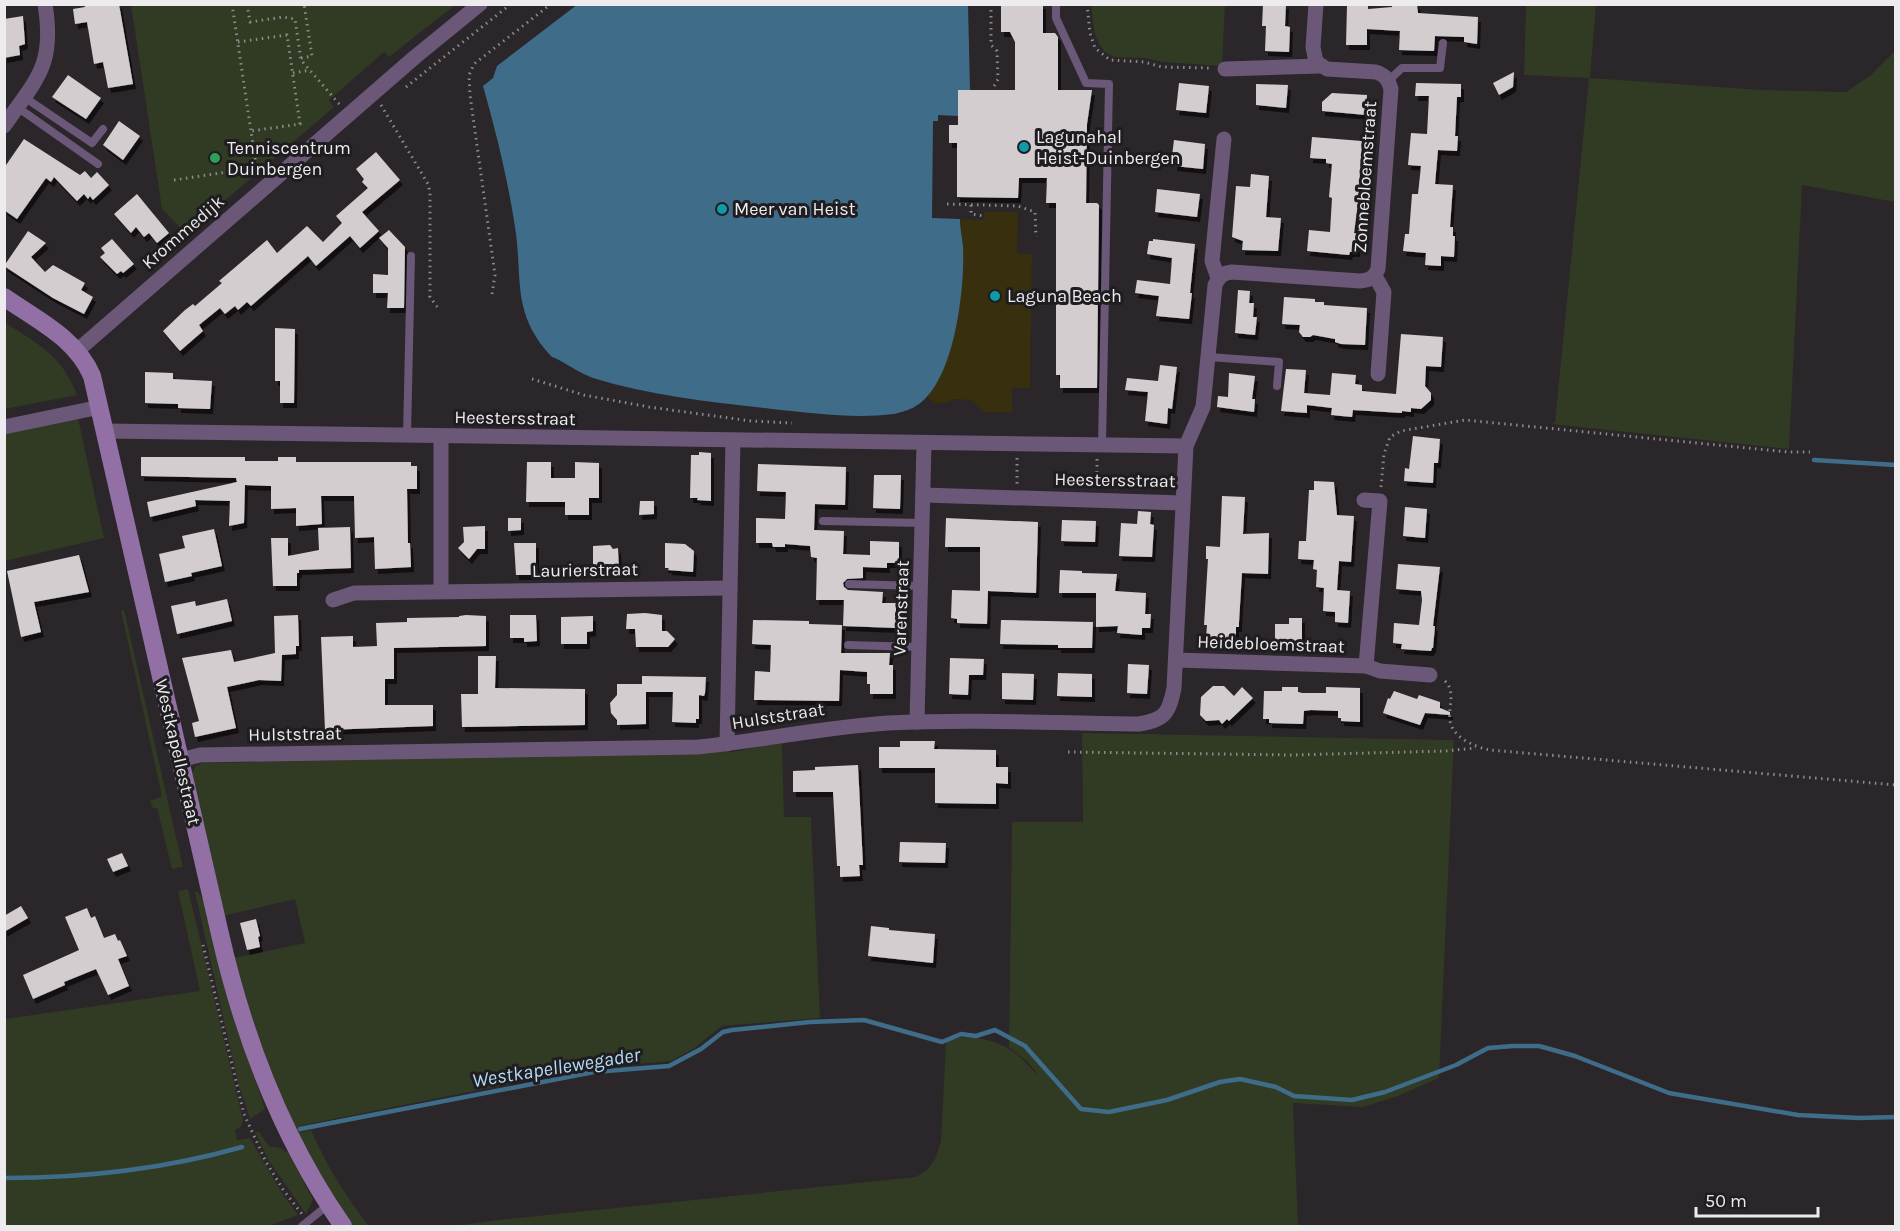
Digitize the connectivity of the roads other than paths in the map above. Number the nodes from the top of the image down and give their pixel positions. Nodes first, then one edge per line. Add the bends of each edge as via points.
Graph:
1 (45, 4) edge
2 (480, 4) edge
3 (1056, 4) edge
4 (1316, 4) edge
5 (1443, 43) dead end
6 (1320, 66) junction
7 (1225, 69) road end
8 (1388, 81) junction
9 (20, 102) junction
10 (4, 126) edge
11 (103, 129) dead end
12 (1224, 139) dead end
13 (98, 164) dead end
14 (411, 256) dead end
15 (1375, 276) junction
16 (1218, 278) junction
17 (4, 297) edge
18 (78, 350) junction
19 (1208, 357) junction
20 (1378, 374) dead end
21 (1277, 386) dead end
22 (100, 407) junction
23 (4, 427) edge
24 (105, 431) junction
25 (407, 435) junction
26 (441, 437) junction
27 (733, 440) junction
28 (924, 444) junction
29 (1099, 445) junction
30 (1186, 446) junction
31 (923, 495) junction
32 (1364, 500) dead end
33 (1183, 503) junction
34 (823, 521) dead end
35 (923, 523) junction
36 (849, 584) dead end
37 (921, 586) junction
38 (730, 588) junction
39 (441, 591) junction
40 (333, 600) dead end
41 (848, 645) dead end
42 (919, 647) junction
43 (1176, 660) junction
44 (1366, 666) junction
45 (1430, 675) road end
46 (917, 722) junction
47 (727, 744) junction
48 (180, 760) junction
49 (328, 1206) junction
50 (302, 1227) edge
51 (343, 1227) edge

1 - 9 street via 48,49 43,68
2 - 18 street, Krommedijk
3 - 29 lane via 1056,18 1086,83 1109,84
4 - 6 street via 1314,56
5 - 8 lane via 1440,68 1402,68
6 - 7 street, Zonnebloemstraat
6 - 8 street, Zonnebloemstraat via 1376,72
8 - 15 street, Zonnebloemstraat via 1391,89
9 - 10 street
9 - 11 lane via 92,143
9 - 13 lane
12 - 16 street via 1212,261
14 - 25 lane
15 - 16 street, Zonnebloemstraat via 1360,281 1232,272
15 - 20 street, Zonnebloemstraat via 1384,292
16 - 19 street
17 - 18 street, Westkapellestraat
18 - 22 street, Westkapellestraat via 92,376
19 - 21 lane via 1279,362
19 - 30 street via 1203,407
22 - 23 street
22 - 24 street, Westkapellestraat
24 - 25 street, Heestersstraat
24 - 48 street, Westkapellestraat
25 - 26 street, Heestersstraat
26 - 27 street, Heestersstraat
26 - 39 street
27 - 28 street, Heestersstraat
27 - 38 street
28 - 29 street, Heestersstraat
28 - 31 street
29 - 30 street, Heestersstraat
30 - 33 street, Heestersstraat
31 - 33 street, Heestersstraat
31 - 35 street, Varenstraat
32 - 44 street, Heidebloemstraat via 1380,501
33 - 43 street, Hulststraat
34 - 35 lane
35 - 37 street, Varenstraat
36 - 37 lane
37 - 42 street, Varenstraat
38 - 39 street, Laurierstraat
38 - 47 street
39 - 40 street, Laurierstraat via 354,592
41 - 42 lane
42 - 46 street, Varenstraat
43 - 44 street, Heidebloemstraat
43 - 46 street, Hulststraat via 1171,705 1154,722
44 - 45 street, Heidebloemstraat via 1380,671
46 - 47 street, Hulststraat via 835,727
47 - 48 street, Hulststraat via 200,755
48 - 49 street, Westkapellestraat via 241,1016 287,1134
49 - 50 lane
49 - 51 street, Westkapellestraat

